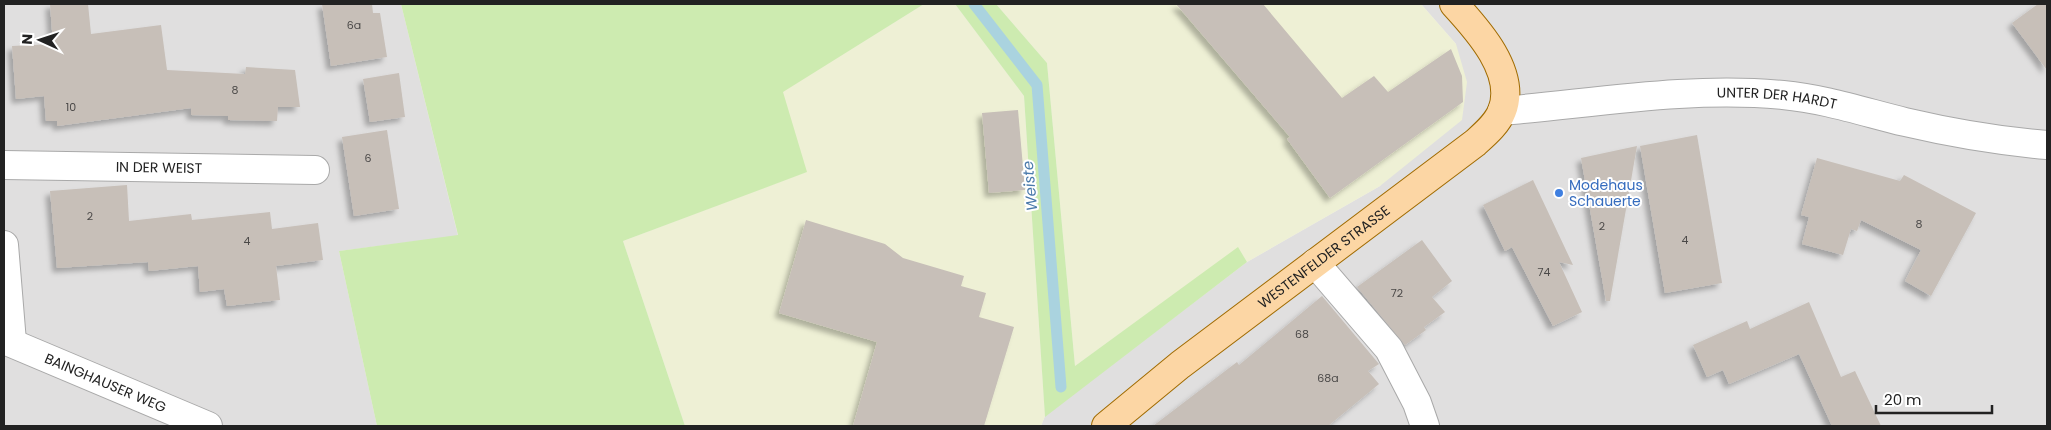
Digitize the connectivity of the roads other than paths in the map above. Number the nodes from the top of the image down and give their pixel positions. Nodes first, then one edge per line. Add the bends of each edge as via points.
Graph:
1 (1454, 4) edge
2 (1502, 111) junction
3 (2047, 145) edge
4 (4, 166) edge
5 (315, 170) dead end
6 (4, 245) edge
7 (1315, 263) junction
8 (8, 341) edge
9 (208, 426) edge
10 (1106, 426) edge
11 (1425, 426) edge

1 - 2 main road via 1488,45 1500,67 1505,91
2 - 3 street, UNTER DER HARDT via 1646,97 1785,95 1836,103 1962,135
2 - 7 main road, WESTENFELDER STRASSE via 1495,124 1475,144
4 - 5 street, IN DER WEIST
6 - 8 street
7 - 10 main road, WESTENFELDER STRASSE via 1180,365
7 - 11 street via 1389,349
8 - 9 street, BAINGHAUSER WEG

